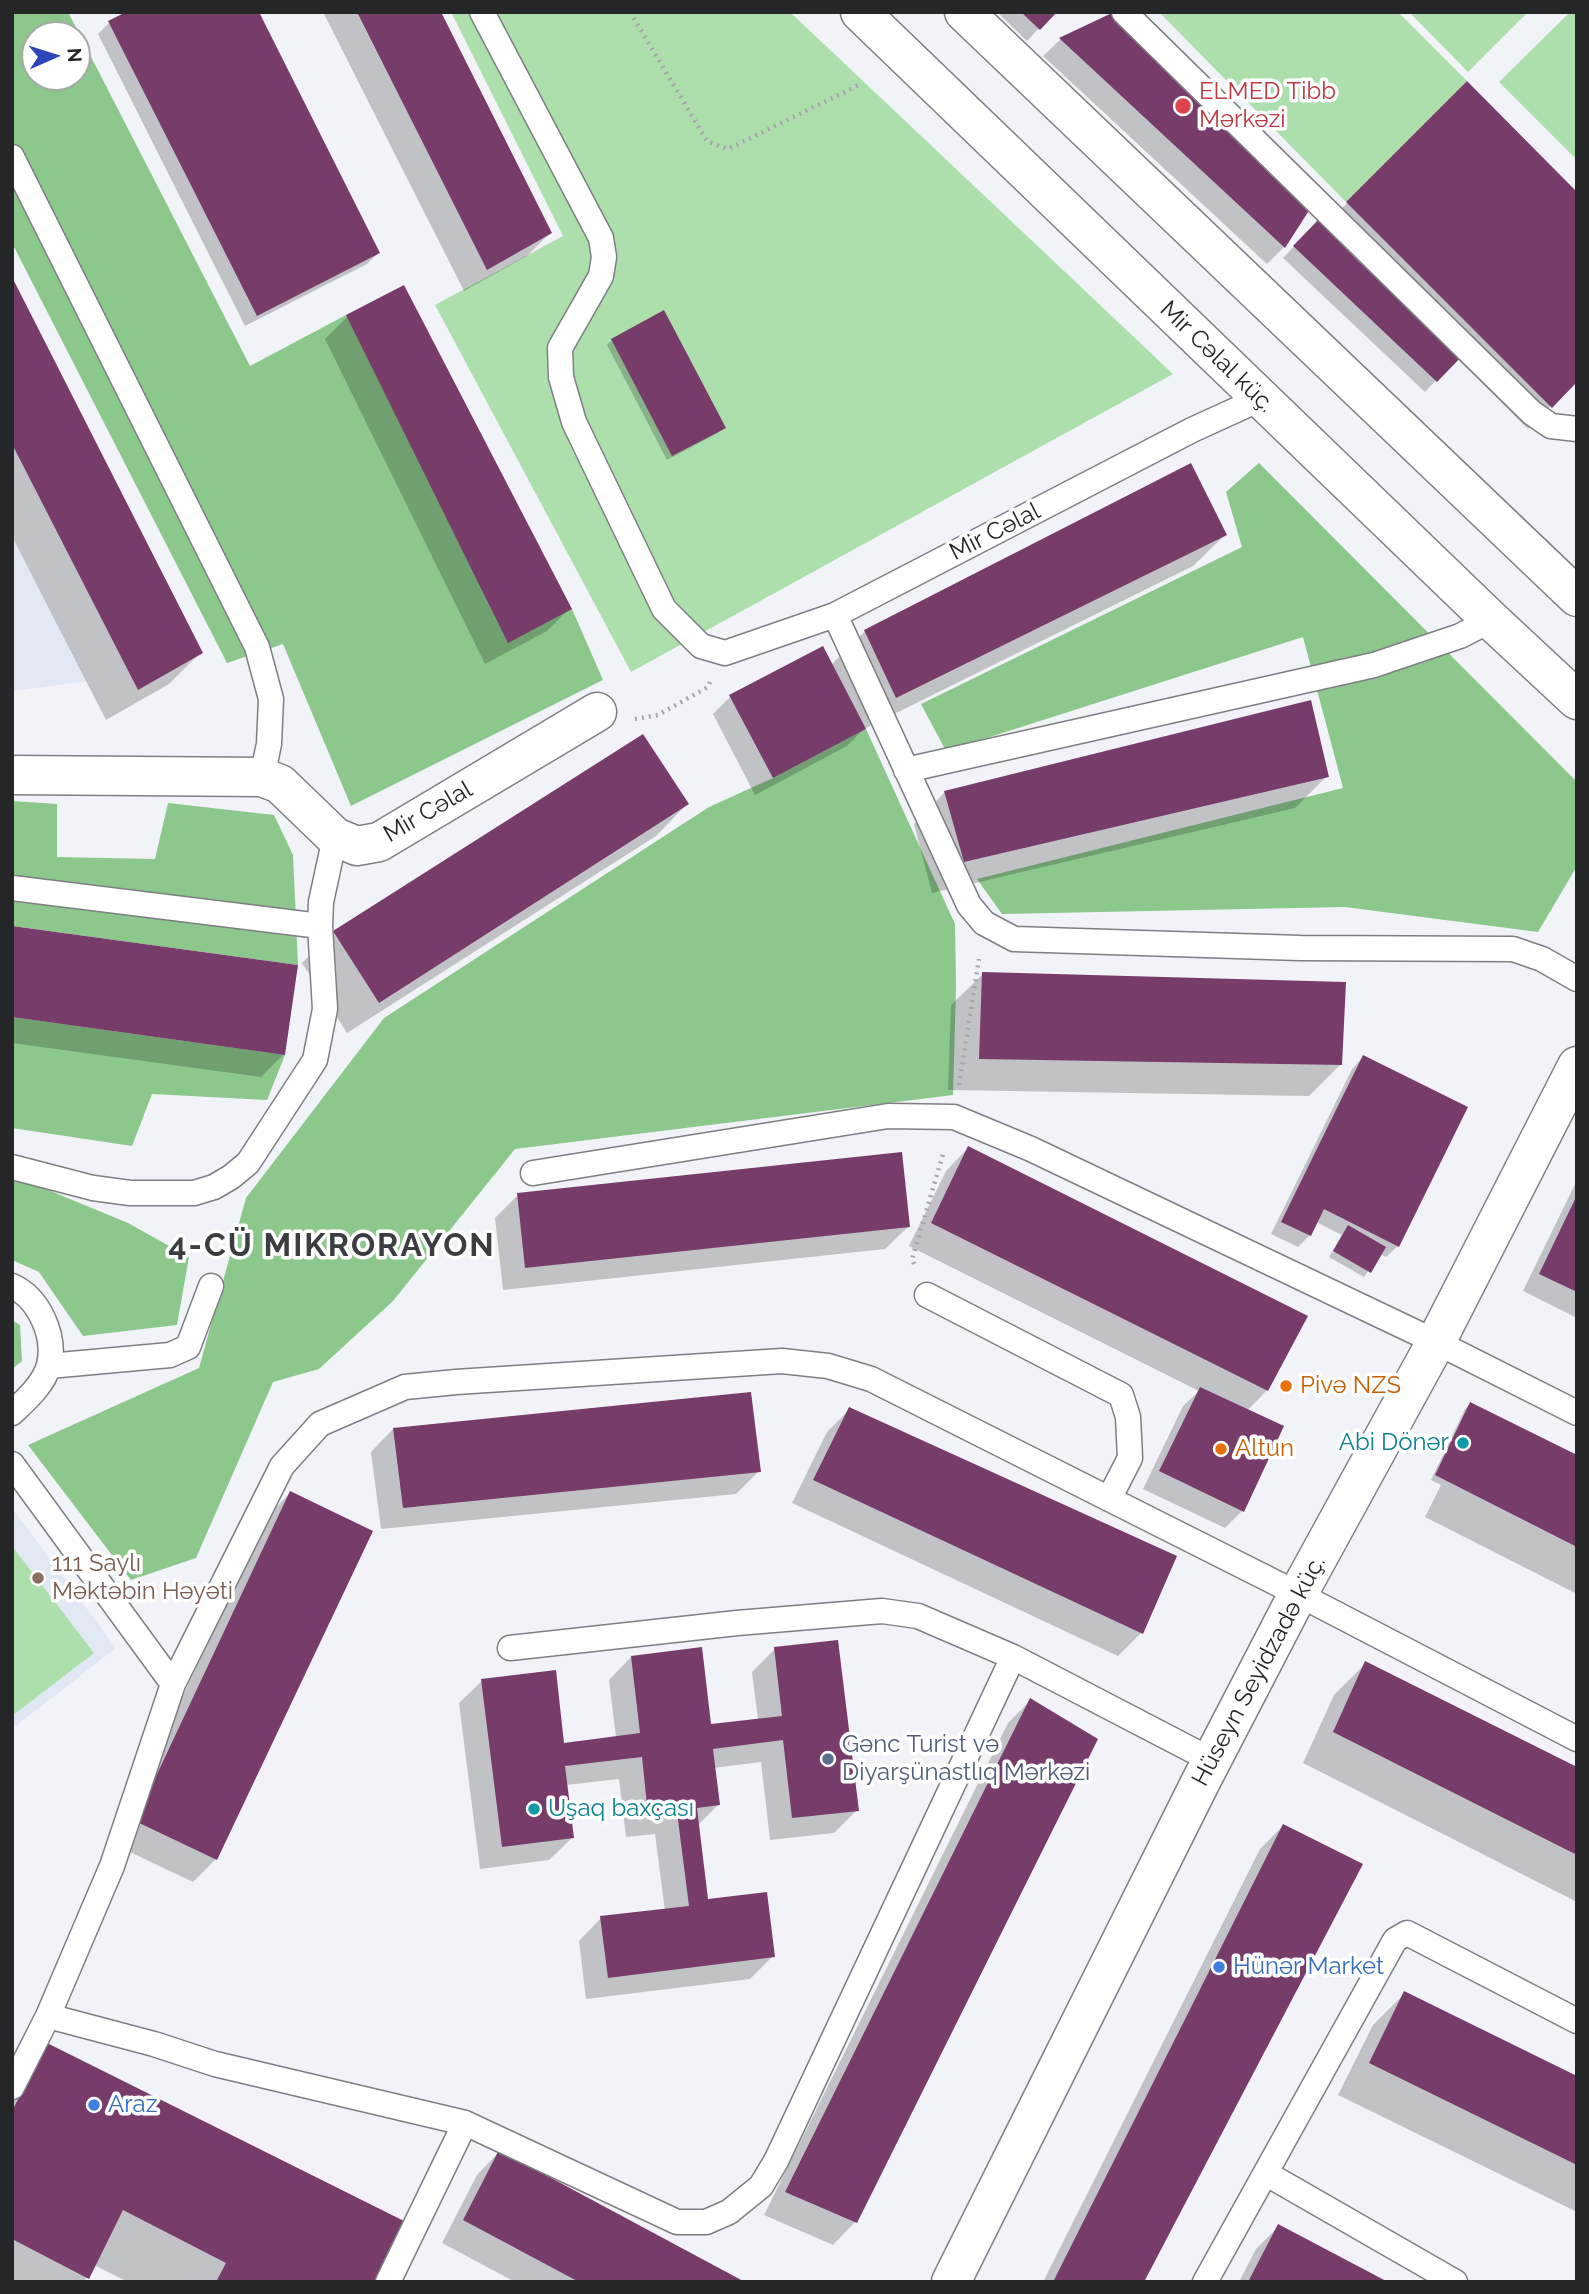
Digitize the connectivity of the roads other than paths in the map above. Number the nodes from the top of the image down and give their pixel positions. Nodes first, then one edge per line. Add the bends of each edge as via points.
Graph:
1 (482, 12) edge
2 (860, 12) edge
3 (964, 12) edge
4 (1124, 12) edge
5 (12, 157) edge
6 (1260, 399) junction
7 (1577, 429) edge
8 (1577, 597) edge
9 (835, 615) junction
10 (1491, 620) junction
11 (1577, 700) edge
12 (597, 712) road end
13 (906, 770) junction
14 (12, 775) edge
15 (262, 777) junction
16 (335, 836) junction
17 (12, 887) edge
18 (320, 926) junction
19 (1577, 979) edge
20 (1577, 1066) edge
21 (1567, 1111) edge
22 (12, 1167) edge
23 (533, 1173) dead end
24 (12, 1286) edge
25 (211, 1286) dead end
26 (927, 1295) dead end
27 (1436, 1342) junction
28 (49, 1366) junction
29 (12, 1413) edge
30 (1577, 1413) edge
31 (12, 1464) edge
32 (1109, 1499) junction
33 (1298, 1594) junction
34 (510, 1648) dead end
35 (1013, 1657) junction
36 (173, 1684) junction
37 (1577, 1739) edge
38 (1213, 1761) junction
39 (48, 2016) junction
40 (1577, 2021) edge
41 (12, 2087) edge
42 (465, 2123) junction
43 (1267, 2174) junction
44 (388, 2282) edge
45 (951, 2282) edge
46 (1205, 2282) edge
47 (1455, 2282) edge

1 - 9 lane, Mir Cəlal via 601,238 601,276 560,348 561,377 574,422 664,609 701,646 725,653
2 - 6 street, Mir Cəlal küç.
3 - 8 street
4 - 7 lane via 1532,413 1551,426
5 - 15 lane via 257,647 271,699
6 - 9 lane, Mir Cəlal
6 - 10 street, Mir Cəlal küç.
9 - 13 lane
10 - 11 street, Mir Cəlal küç.
10 - 13 lane via 1460,636 1374,665
12 - 16 street, Mir Cəlal via 380,842 357,846
13 - 19 lane via 969,905 984,923 1014,939 1513,949 1542,958
14 - 15 street
15 - 16 street, Mir Cəlal via 280,784
16 - 18 lane
17 - 18 lane
18 - 22 lane via 325,1009 315,1060 248,1163 231,1177 194,1193 130,1193
20 - 21 street, Hüseyn Seyidzadə küç.
21 - 27 street, Hüseyn Seyidzadə küç.
23 - 27 lane via 888,1116 954,1117 1031,1149
24 - 28 lane via 37,1307 49,1335
25 - 28 lane via 188,1347 170,1355
26 - 32 lane via 1121,1395 1128,1417 1130,1458
27 - 30 lane
27 - 33 street, Hüseyn Seyidzadə küç.
28 - 29 lane via 32,1394
31 - 36 lane
32 - 33 lane
32 - 36 lane via 871,1379 828,1366 782,1361 404,1387 320,1424 282,1466
33 - 37 lane
33 - 38 street, Hüseyn Seyidzadə küç.
34 - 35 lane via 882,1611 918,1616
35 - 38 lane
35 - 42 lane via 761,2186 729,2212 706,2222 677,2222
36 - 39 lane via 112,1866
38 - 45 street, Hüseyn Seyidzadə küç.
39 - 41 lane
39 - 42 lane via 215,2064
40 - 43 lane via 1407,1933 1395,1940
42 - 44 lane
43 - 46 lane
43 - 47 lane

